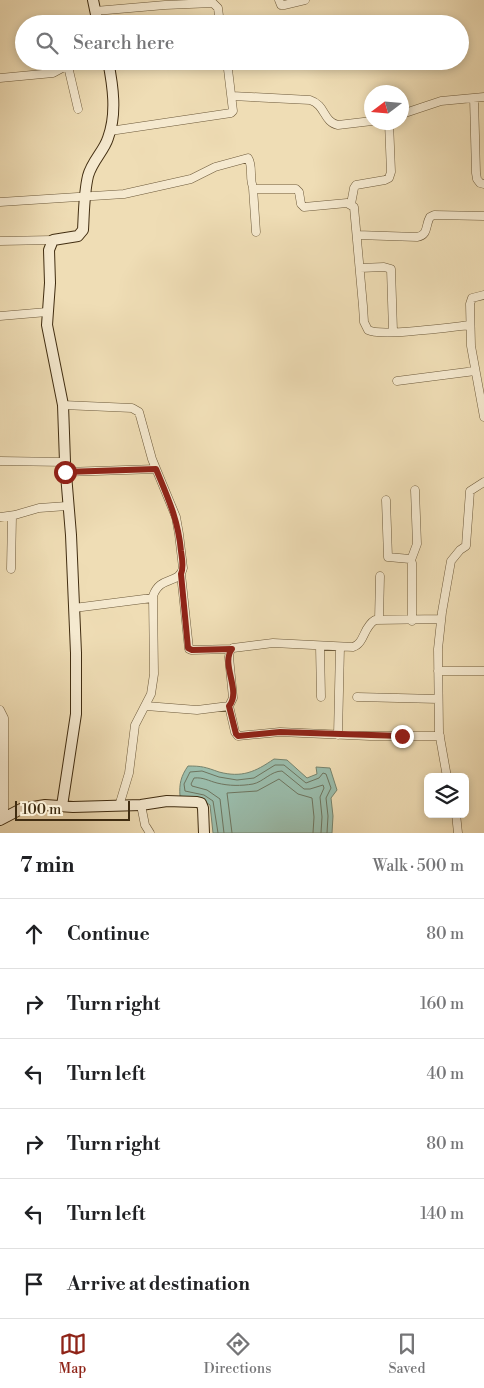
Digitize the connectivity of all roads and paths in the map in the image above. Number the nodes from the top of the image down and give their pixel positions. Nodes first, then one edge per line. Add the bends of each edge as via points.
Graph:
1 (93, 0) edge
2 (278, 0) edge
3 (305, 0) edge
4 (165, 2) edge
5 (95, 11) junction
6 (96, 15) edge
7 (219, 15) edge
8 (59, 70) edge
9 (69, 70) edge
10 (110, 70) edge
11 (228, 70) edge
12 (0, 78) edge
13 (232, 96) junction
14 (484, 97) edge
15 (474, 98) junction
16 (78, 109) dead end
17 (409, 112) edge
18 (364, 122) edge
19 (389, 130) edge
20 (110, 131) junction
21 (484, 184) edge
22 (253, 188) junction
23 (85, 197) junction
24 (0, 202) edge
25 (351, 204) junction
26 (484, 216) edge
27 (256, 232) dead end
28 (357, 235) junction
29 (53, 240) junction
30 (0, 241) edge
31 (360, 268) junction
32 (484, 295) edge
33 (47, 312) junction
34 (0, 316) edge
35 (470, 325) junction
36 (393, 331) junction
37 (476, 371) junction
38 (397, 381) dead end
39 (63, 405) junction
40 (484, 417) edge
41 (0, 460) edge
42 (65, 467) junction
43 (156, 469) junction
44 (484, 482) edge
45 (415, 490) dead end
46 (386, 500) dead end
47 (67, 506) junction
48 (12, 516) junction
49 (0, 517) edge
50 (411, 560) junction
51 (11, 569) dead end
52 (181, 574) junction
53 (380, 576) dead end
54 (152, 598) junction
55 (74, 608) junction
56 (441, 619) junction
57 (379, 620) junction
58 (412, 621) junction
59 (320, 646) junction
60 (340, 647) junction
61 (232, 649) junction
62 (438, 670) junction
63 (484, 671) edge
64 (321, 697) dead end
65 (357, 697) dead end
66 (438, 699) junction
67 (146, 706) junction
68 (229, 706) junction
69 (0, 710) edge
70 (338, 735) junction
71 (440, 736) junction
72 (446, 773) edge
73 (141, 805) junction
74 (62, 806) junction
75 (120, 806) junction
76 (456, 818) edge
77 (2, 819) edge
78 (150, 833) edge
79 (204, 833) edge
80 (458, 833) edge

1 - 5 street
2 - 3 street via 284,6
4 - 5 street
4 - 7 street via 215,4
5 - 6 street
8 - 12 street
9 - 16 street
10 - 20 street via 114,117
11 - 13 street
13 - 18 street via 310,100 322,107 333,124
13 - 20 street via 233,110 227,115
14 - 15 street
15 - 17 street via 441,101
15 - 21 street via 476,172 477,179
19 - 25 street via 389,178 356,185
20 - 23 street via 89,175
22 - 23 street via 250,162 246,158 215,167 191,180 115,196
22 - 25 street via 296,189 304,207
22 - 27 street
23 - 24 street
23 - 29 street via 82,233
25 - 28 street via 355,210
26 - 28 street via 434,215 428,221 426,233 418,237
28 - 31 street
29 - 30 street
29 - 33 street via 49,250
31 - 36 street via 366,326 370,332
31 - 36 street via 391,269
32 - 35 street via 472,298
33 - 34 street
33 - 39 street via 48,333
35 - 36 street
35 - 37 street
37 - 38 street
37 - 40 street
39 - 42 street
39 - 43 street via 136,410 141,416
41 - 42 street
42 - 43 street
42 - 47 street
43 - 52 street via 176,517 183,568
44 - 56 street via 470,491 466,546 451,561
45 - 50 street via 417,544
46 - 50 street via 388,557
47 - 48 street via 39,508
47 - 55 street
48 - 49 street
48 - 51 street
50 - 58 street
52 - 54 street via 159,585
52 - 61 street via 189,649
53 - 57 street
54 - 55 street
54 - 67 street via 154,674
55 - 74 street via 76,714
56 - 58 street
56 - 62 street
57 - 58 street
57 - 60 street via 367,626 357,646
59 - 60 street
59 - 61 street via 273,643
59 - 64 street
60 - 70 street
61 - 68 street via 229,658 233,698
62 - 63 street
62 - 66 street
65 - 66 street
66 - 71 street
67 - 68 street via 198,710
67 - 75 street via 135,725 129,773
68 - 70 street via 238,736 280,732
69 - 77 street via 4,718
70 - 71 street
71 - 72 street
73 - 75 street
73 - 78 street
73 - 79 street via 167,801 201,803
74 - 75 street
74 - 77 street via 21,809
76 - 80 street

